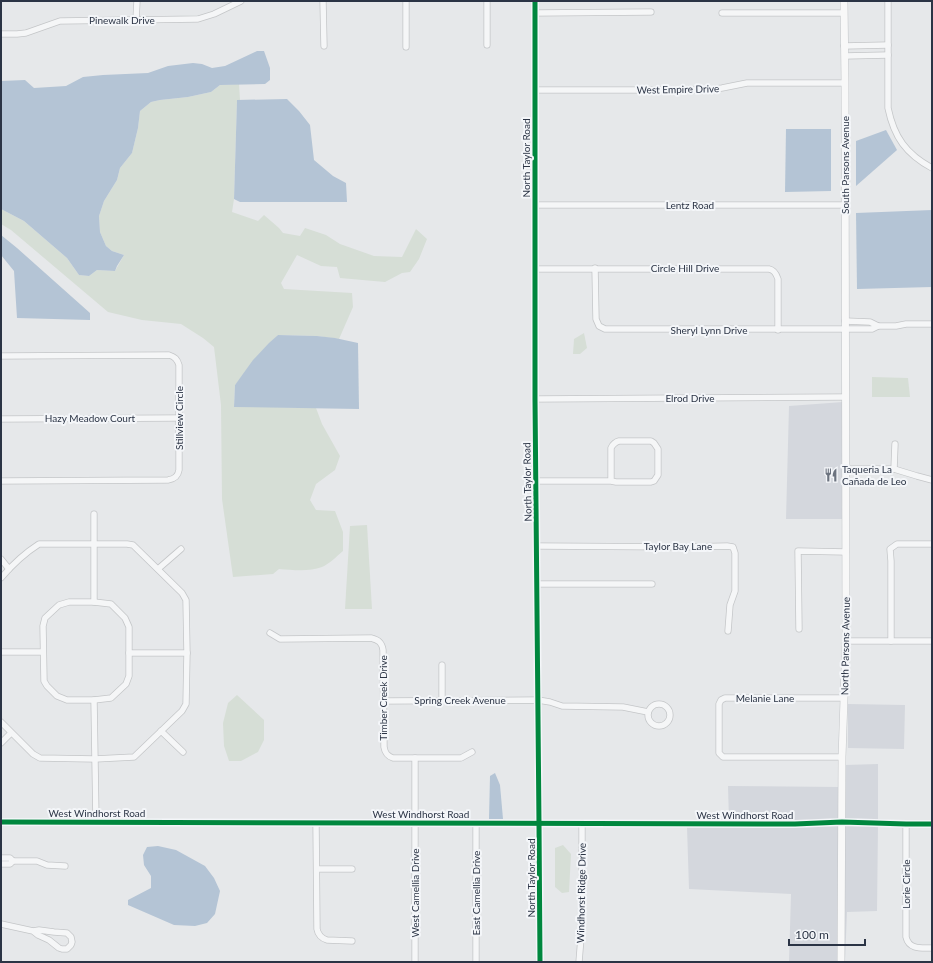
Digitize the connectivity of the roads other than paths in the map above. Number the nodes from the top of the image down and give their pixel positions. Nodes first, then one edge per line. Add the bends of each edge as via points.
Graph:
1 (136, 1) edge
2 (241, 1) edge
3 (323, 1) edge
4 (406, 1) edge
5 (487, 1) edge
6 (535, 1) edge
7 (844, 1) edge
8 (888, 1) edge
9 (651, 12) dead end
10 (535, 13) junction
11 (722, 13) dead end
12 (844, 13) junction
13 (136, 20) junction
14 (1, 34) edge
15 (487, 45) dead end
16 (324, 46) dead end
17 (844, 46) junction
18 (888, 46) junction
19 (406, 47) dead end
20 (845, 56) junction
21 (888, 56) junction
22 (845, 83) junction
23 (535, 90) junction
24 (932, 168) edge
25 (535, 205) junction
26 (845, 205) junction
27 (595, 268) junction
28 (535, 269) junction
29 (845, 321) junction
30 (932, 324) edge
31 (878, 326) junction
32 (845, 329) junction
33 (778, 330) junction
34 (1, 356) edge
35 (845, 397) junction
36 (535, 399) junction
37 (179, 418) junction
38 (1, 419) edge
39 (895, 444) dead end
40 (846, 469) junction
41 (894, 469) junction
42 (932, 480) edge
43 (1, 481) edge
44 (536, 481) junction
45 (611, 481) junction
46 (94, 514) dead end
47 (94, 544) junction
48 (932, 544) edge
49 (537, 546) junction
50 (181, 550) dead end
51 (846, 552) junction
52 (1, 559) edge
53 (9, 569) junction
54 (158, 569) junction
55 (1, 578) edge
56 (537, 584) junction
57 (652, 584) dead end
58 (94, 602) junction
59 (799, 629) dead end
60 (728, 631) dead end
61 (270, 633) dead end
62 (932, 640) edge
63 (846, 641) junction
64 (891, 641) junction
65 (1, 652) edge
66 (43, 652) junction
67 (129, 653) junction
68 (187, 653) junction
69 (442, 666) dead end
70 (844, 698) junction
71 (94, 700) junction
72 (442, 700) junction
73 (538, 700) junction
74 (383, 701) junction
75 (648, 712) junction
76 (1, 722) edge
77 (161, 731) junction
78 (12, 733) junction
79 (1, 743) edge
80 (183, 752) dead end
81 (472, 752) dead end
82 (842, 757) junction
83 (415, 758) junction
84 (95, 759) junction
85 (96, 821) junction
86 (1, 822) edge
87 (842, 822) junction
88 (316, 823) junction
89 (415, 823) junction
90 (476, 823) junction
91 (540, 824) junction
92 (582, 824) junction
93 (906, 824) junction
94 (932, 824) edge
95 (1, 858) edge
96 (13, 861) junction
97 (1, 864) edge
98 (65, 866) dead end
99 (317, 869) junction
100 (352, 869) dead end
101 (1, 924) edge
102 (33, 932) junction
103 (352, 941) dead end
104 (932, 948) edge
105 (415, 962) edge
106 (476, 962) edge
107 (540, 962) edge
108 (579, 962) edge
109 (841, 962) edge

1 - 13 street
2 - 13 street, Pinewalk Drive via 198,19
3 - 16 street
4 - 19 street
5 - 15 street
6 - 10 street, North Taylor Road
7 - 12 main road, South Parsons Avenue
8 - 18 street
9 - 10 street
10 - 23 street, North Taylor Road
11 - 12 street
12 - 17 main road, South Parsons Avenue
13 - 14 street, Pinewalk Drive via 60,21 26,33
17 - 18 street
17 - 20 main road, South Parsons Avenue
18 - 21 street
20 - 21 street
20 - 22 main road, South Parsons Avenue
21 - 24 street via 888,108 895,131 906,150
22 - 23 street, West Empire Drive via 747,83 709,90
22 - 26 main road, South Parsons Avenue
23 - 25 street, North Taylor Road
25 - 26 street, Lentz Road
25 - 28 street, North Taylor Road
26 - 29 main road, South Parsons Avenue
27 - 28 street, Circle Hill Drive
27 - 33 street, Sheryl Lynn Drive via 596,319 598,326 605,329
27 - 33 street, Circle Hill Drive via 772,270 778,279
28 - 36 street, North Taylor Road
29 - 31 street, Sheryl Lynn Drive via 870,322
29 - 32 main road, South Parsons Avenue
30 - 31 street, Sheryl Lynn Drive
31 - 32 street, Sheryl Lynn Drive via 872,329
32 - 33 street, Sheryl Lynn Drive
32 - 35 main road, North Parsons Avenue
34 - 37 street, Stillview Circle via 173,356 179,365
35 - 36 street, Elrod Drive
35 - 40 main road, North Parsons Avenue
36 - 44 street, North Taylor Road
37 - 38 street, Hazy Meadow Court
37 - 43 street, Stillview Circle via 180,470 173,479
39 - 41 street
40 - 41 street
40 - 51 main road, North Parsons Avenue
41 - 42 street
44 - 45 street
44 - 49 street, North Taylor Road
45 - 45 street via 654,481 658,475 656,445 651,441 619,441 612,445
46 - 47 street
47 - 53 street via 39,544
47 - 54 street via 133,545
47 - 58 street
48 - 64 street via 897,544 890,550
49 - 56 street, North Taylor Road
49 - 60 street, Taylor Bay Lane via 733,547 734,591
50 - 54 street
51 - 59 street via 798,551
51 - 63 main road, North Parsons Avenue
52 - 53 street
53 - 55 street
54 - 68 street via 186,600
56 - 57 street
56 - 73 street, North Taylor Road
58 - 66 street via 59,604 45,618
58 - 67 street via 111,604 125,618
61 - 74 street, Timber Creek Drive via 280,639 376,639 383,650
62 - 64 street
63 - 64 street
63 - 70 main road, North Parsons Avenue
65 - 66 street
66 - 71 street via 44,680 57,696 67,700
67 - 68 street
67 - 71 street via 129,676 126,684 111,698
68 - 77 street via 186,704
69 - 72 street
70 - 82 main road, North Parsons Avenue
70 - 82 street, Melanie Lane via 725,698 719,704 719,753 723,757
71 - 84 street
72 - 73 street, Spring Creek Avenue
72 - 74 street, Spring Creek Avenue
73 - 75 street, Spring Creek Avenue via 562,706 623,707
73 - 91 street, North Taylor Road
74 - 83 street, Timber Creek Drive via 384,751 393,758
75 - 75 street via 649,719 657,726 664,725 670,717 669,710 664,705 656,704
76 - 78 street
77 - 80 street
77 - 84 street via 134,758
78 - 79 street
78 - 84 street via 40,758
81 - 83 street, Timber Creek Drive via 461,758
82 - 87 main road, North Parsons Avenue
83 - 89 street, West Camellia Drive
84 - 85 street
85 - 86 street, West Windhorst Road
85 - 88 street, West Windhorst Road
87 - 92 street, West Windhorst Road
87 - 93 street, West Windhorst Road
87 - 109 main road, North Parsons Avenue
88 - 89 street, West Windhorst Road
88 - 99 street
89 - 90 street, West Windhorst Road
89 - 105 street, West Camellia Drive
90 - 91 street, West Windhorst Road
90 - 106 street, East Camellia Drive
91 - 92 street, West Windhorst Road
91 - 107 street, North Taylor Road
92 - 108 street, Windhorst Ridge Drive via 582,925
93 - 94 street, West Windhorst Road
93 - 104 street, Lorie Circle via 906,937 916,948
95 - 96 street via 10,858
96 - 97 street via 10,864
96 - 98 street via 37,860 47,865
99 - 100 street
99 - 103 street via 318,932 323,939
101 - 102 street
102 - 102 street via 62,949 67,949 72,942 67,933 39,930

